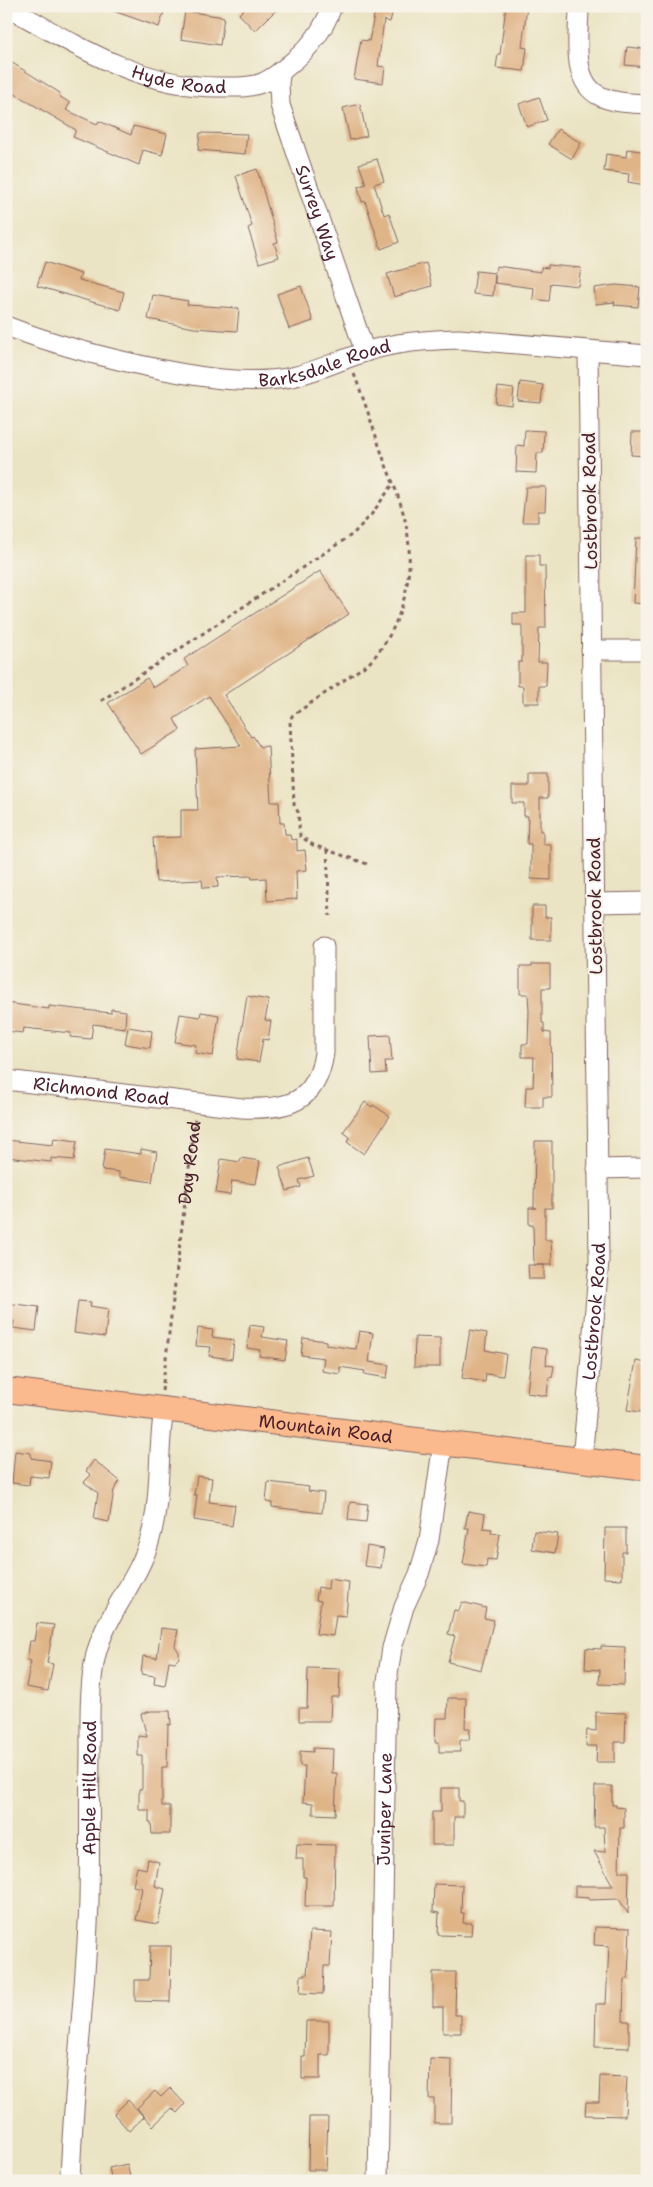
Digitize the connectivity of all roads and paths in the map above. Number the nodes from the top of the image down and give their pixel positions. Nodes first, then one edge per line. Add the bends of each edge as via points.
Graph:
1 (6, 6) edge
2 (332, 6) edge
3 (579, 6) edge
4 (281, 72) junction
5 (647, 104) edge
6 (6, 326) edge
7 (588, 351) junction
8 (365, 352) junction
9 (647, 355) edge
10 (352, 368) dead end
11 (393, 484) junction
12 (592, 650) junction
13 (647, 650) edge
14 (101, 702) dead end
15 (327, 850) junction
16 (370, 865) dead end
17 (647, 902) edge
18 (595, 903) junction
19 (330, 916) dead end
20 (324, 946) dead end
21 (6, 1080) edge
22 (197, 1104) junction
23 (647, 1168) edge
24 (597, 1169) junction
25 (6, 1390) edge
26 (162, 1403) junction
27 (443, 1443) junction
28 (582, 1461) junction
29 (647, 1468) edge
30 (70, 2181) edge
31 (378, 2181) edge

1 - 4 street, Hyde Road via 89,53 126,70 160,80 211,88 250,86
2 - 4 street, Hyde Road via 319,34
3 - 5 street via 580,63 588,88 601,97
4 - 8 street, Surrey Way via 280,105
6 - 8 street, Barksdale Road via 73,350 213,378 268,380 292,377
7 - 8 street, Barksdale Road via 459,339 411,342
7 - 9 street, Barksdale Road
7 - 12 street, Lostbrook Road
10 - 11 path
11 - 14 path via 372,515 353,534
11 - 15 path via 409,543 405,591 395,623 378,654 369,663 292,716 290,721 294,804 298,812 299,834 308,843
12 - 13 street
12 - 18 street, Lostbrook Road
15 - 16 path
15 - 19 path
17 - 18 street
18 - 24 street, Lostbrook Road
20 - 22 street, Day Road via 324,1054 313,1087 290,1105 268,1109
21 - 22 street, Richmond Road
22 - 26 path, Day Road
23 - 24 street
24 - 28 street, Lostbrook Road via 599,1261
25 - 26 main road, Mountain Road
26 - 27 main road, Mountain Road
26 - 30 street, Apple Hill Road via 158,1482 150,1539 141,1565 102,1637 94,1663 90,1703 85,1992
27 - 28 main road, Mountain Road
27 - 31 street, Juniper Lane via 429,1540 419,1574 404,1606 387,1681
28 - 29 main road, Mountain Road

